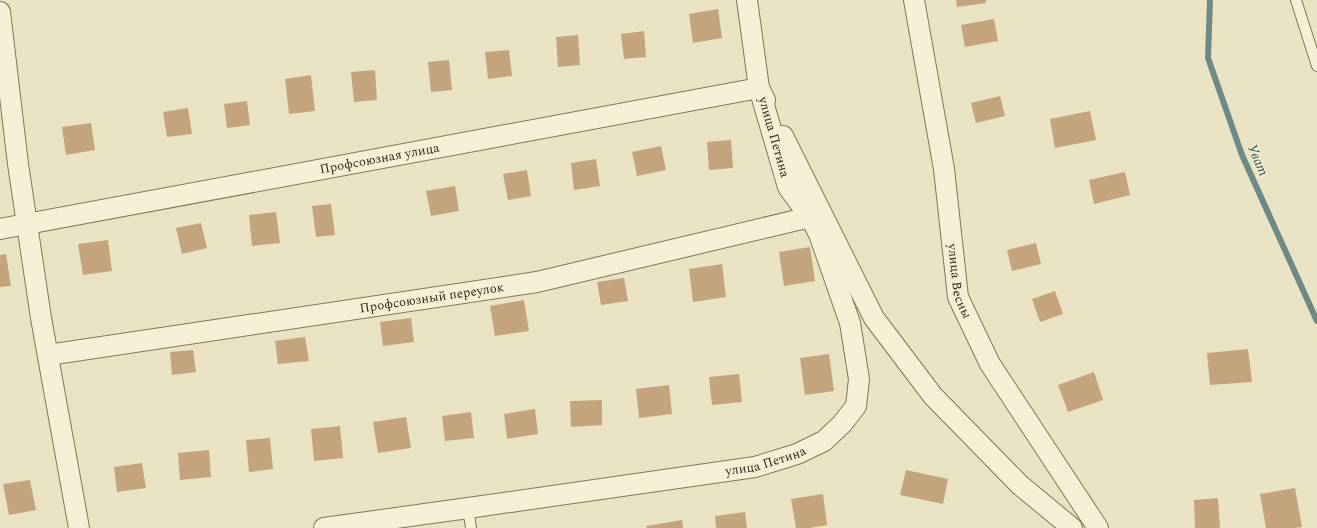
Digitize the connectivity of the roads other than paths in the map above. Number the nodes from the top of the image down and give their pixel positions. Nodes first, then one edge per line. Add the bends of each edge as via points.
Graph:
1 (747, 0) edge
2 (914, 0) edge
3 (1296, 0) edge
4 (0, 12) edge
5 (1317, 66) edge
6 (760, 88) junction
7 (810, 217) junction
8 (27, 225) junction
9 (0, 229) edge
10 (48, 355) junction
11 (468, 508) junction
12 (79, 528) edge
13 (324, 528) edge
14 (471, 528) edge
15 (1072, 528) edge
16 (1098, 528) edge

1 - 6 street
2 - 16 street, улица Весны via 944,169 958,297 990,364
3 - 5 lane
4 - 8 street
6 - 7 street, улица Петина via 788,187
6 - 8 street, Профсоюзная улица
6 - 15 street via 874,318 933,396 1020,485
7 - 10 street, Профсоюзный переулок via 537,282
7 - 11 street, улица Петина via 819,234 850,323 859,379 856,406 824,441 797,454 755,467
8 - 9 street, Профсоюзная улица
8 - 10 street
10 - 12 street
11 - 13 street, улица Петина
11 - 14 lane

